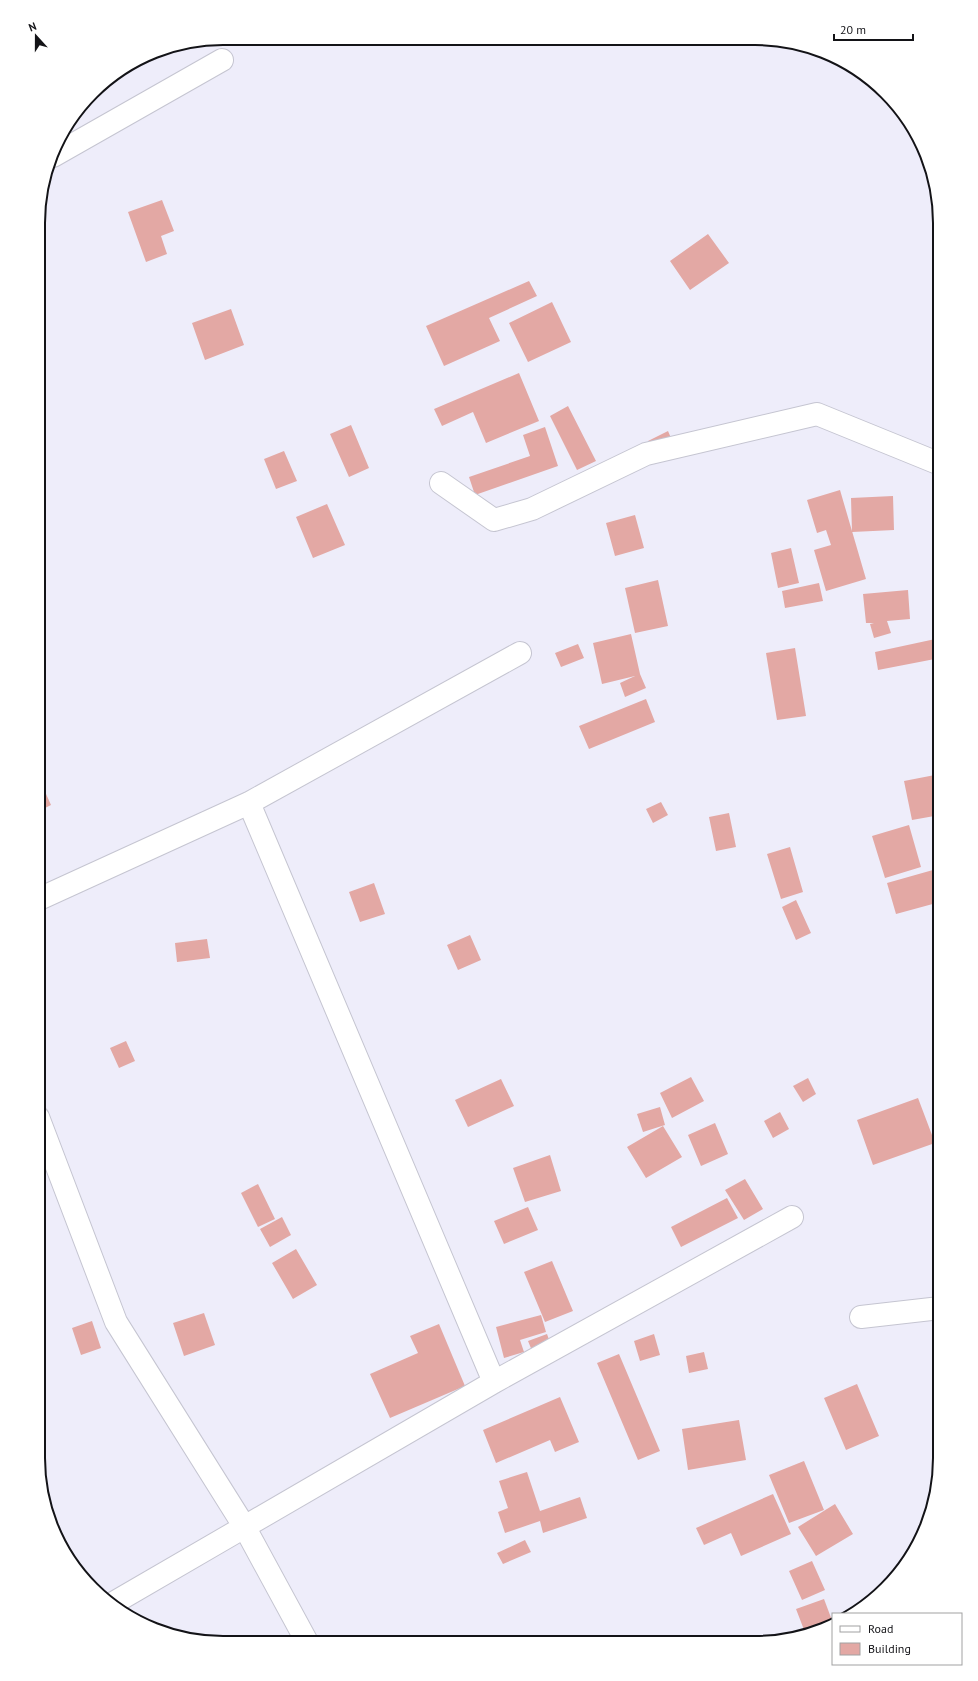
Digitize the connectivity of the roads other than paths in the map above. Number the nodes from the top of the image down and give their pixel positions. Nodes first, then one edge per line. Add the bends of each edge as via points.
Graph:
1 (222, 60) dead end
2 (60, 151) edge
3 (933, 461) edge
4 (441, 483) dead end
5 (520, 653) dead end
6 (249, 803) junction
7 (45, 895) edge
8 (45, 1135) edge
9 (792, 1218) dead end
10 (933, 1309) edge
11 (861, 1318) dead end
12 (494, 1382) junction
13 (244, 1526) junction
14 (117, 1601) edge
15 (303, 1636) edge

1 - 2 street
3 - 4 street via 817,414 646,454 532,509 494,520
5 - 6 street
6 - 7 street
6 - 12 street
8 - 13 street via 116,1322
9 - 12 street
10 - 11 street
12 - 13 street
13 - 14 street
13 - 15 street

